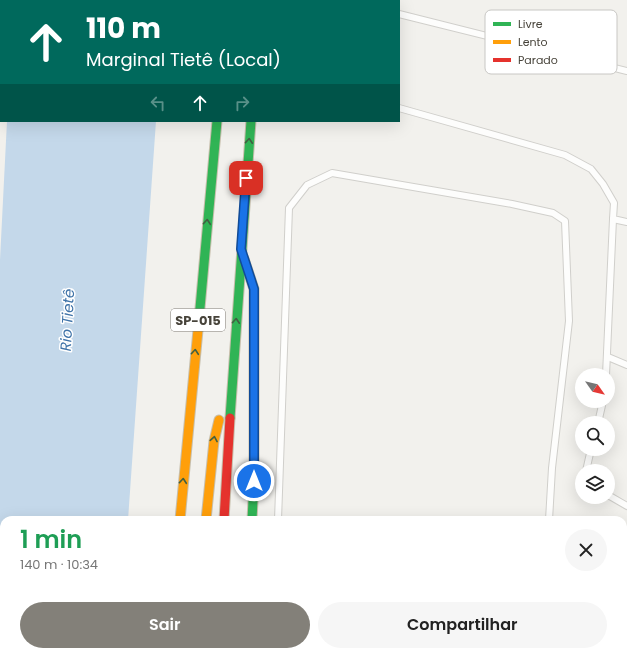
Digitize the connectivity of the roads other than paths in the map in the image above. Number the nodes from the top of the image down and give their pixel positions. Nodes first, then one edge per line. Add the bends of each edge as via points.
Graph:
1 (400, 14) edge
2 (485, 36) edge
3 (617, 69) edge
4 (627, 72) edge
5 (400, 108) edge
6 (217, 122) edge
7 (251, 122) edge
8 (613, 219) junction
9 (627, 222) edge
10 (241, 249) junction
11 (608, 357) junction
12 (233, 360) junction
13 (627, 365) edge
14 (607, 368) edge
15 (615, 499) edge
16 (627, 506) edge
17 (180, 516) edge
18 (206, 516) edge
19 (224, 516) edge
20 (252, 516) edge
21 (278, 516) edge
22 (549, 516) edge

1 - 2 lane
3 - 4 lane
5 - 8 lane via 565,155 591,169 604,184 614,202
17 -> 6 highway, SP-015
10 -> 7 highway
8 - 9 lane
8 - 11 lane
12 -> 10 highway
10 - 20 highway via 254,289
11 - 13 lane
11 - 14 lane
18 -> 12 highway via 214,441
12 - 19 highway
15 - 16 lane
21 - 22 lane via 289,208 307,185 332,173 512,204 553,213 565,221 569,321 552,468

